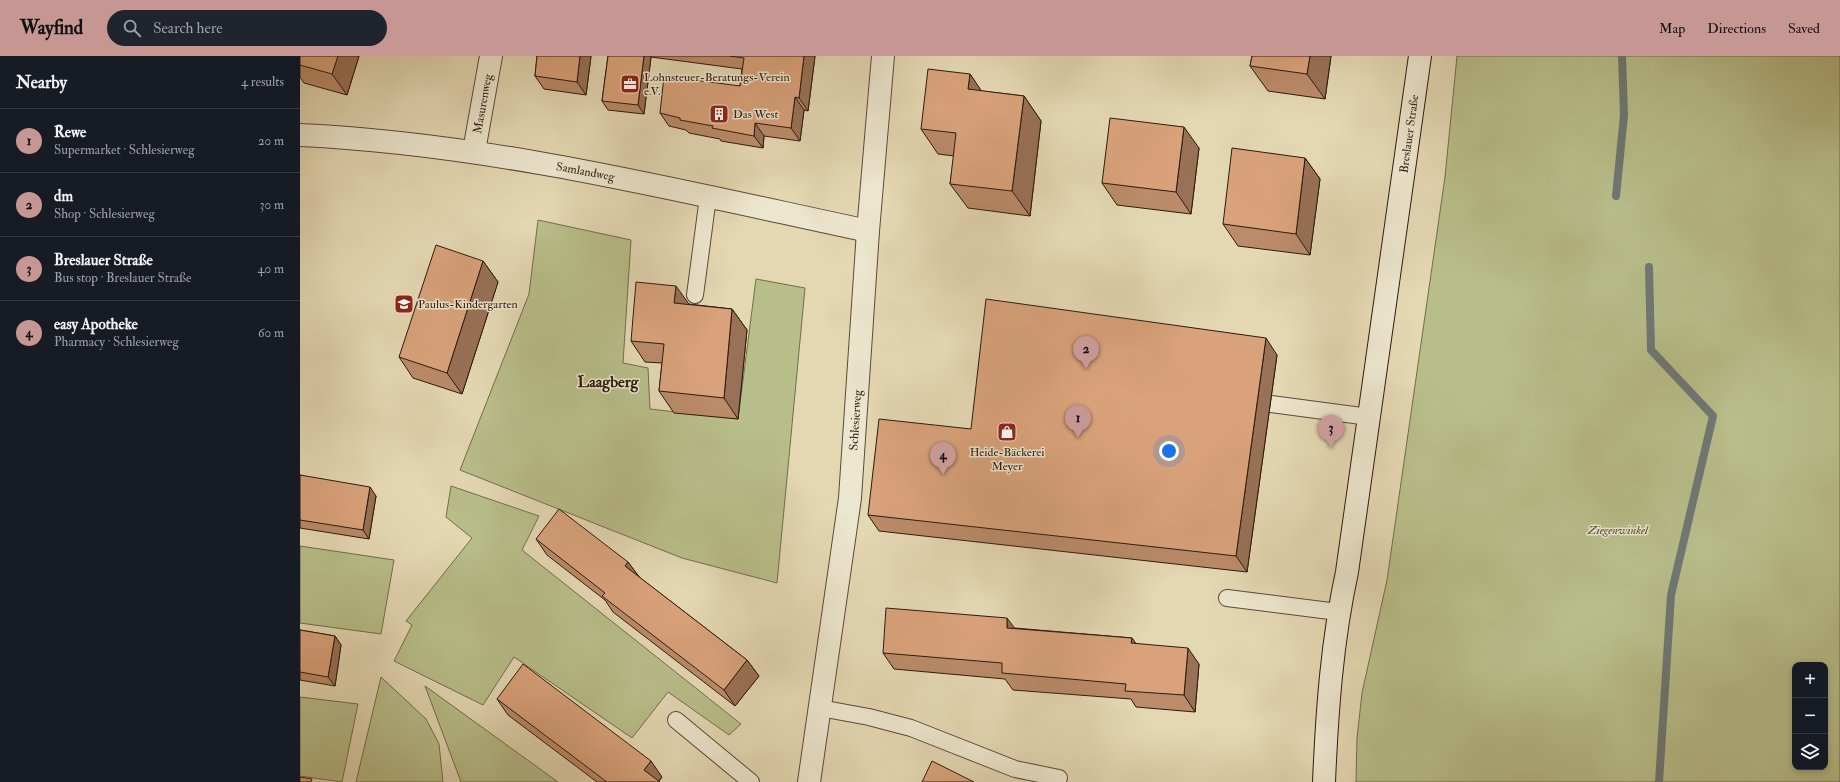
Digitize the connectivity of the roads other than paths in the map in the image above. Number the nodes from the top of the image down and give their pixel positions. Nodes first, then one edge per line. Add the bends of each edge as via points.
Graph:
1 (491, 56) edge
2 (883, 56) edge
3 (1420, 56) edge
4 (300, 134) edge
5 (474, 152) junction
6 (708, 197) junction
7 (868, 231) junction
8 (695, 295) dead end
9 (1271, 404) dead end
10 (1369, 417) junction
11 (1227, 598) dead end
12 (1338, 612) junction
13 (820, 708) junction
14 (676, 720) dead end
15 (1059, 778) dead end
16 (751, 782) edge
17 (809, 782) edge
18 (1324, 782) edge

1 - 5 street, Masurenweg
2 - 7 street, Schlesierweg
3 - 10 street, Breslauer Straße
4 - 5 street, Samlandweg via 349,137
5 - 6 street, Samlandweg
6 - 7 street, Samlandweg
6 - 8 lane
7 - 13 street, Schlesierweg via 850,498
9 - 10 lane
10 - 12 street, Breslauer Straße
11 - 12 lane
12 - 18 street, Breslauer Straße via 1326,721
13 - 15 lane via 911,728 1015,769
13 - 17 street, Schlesierweg
14 - 16 lane

